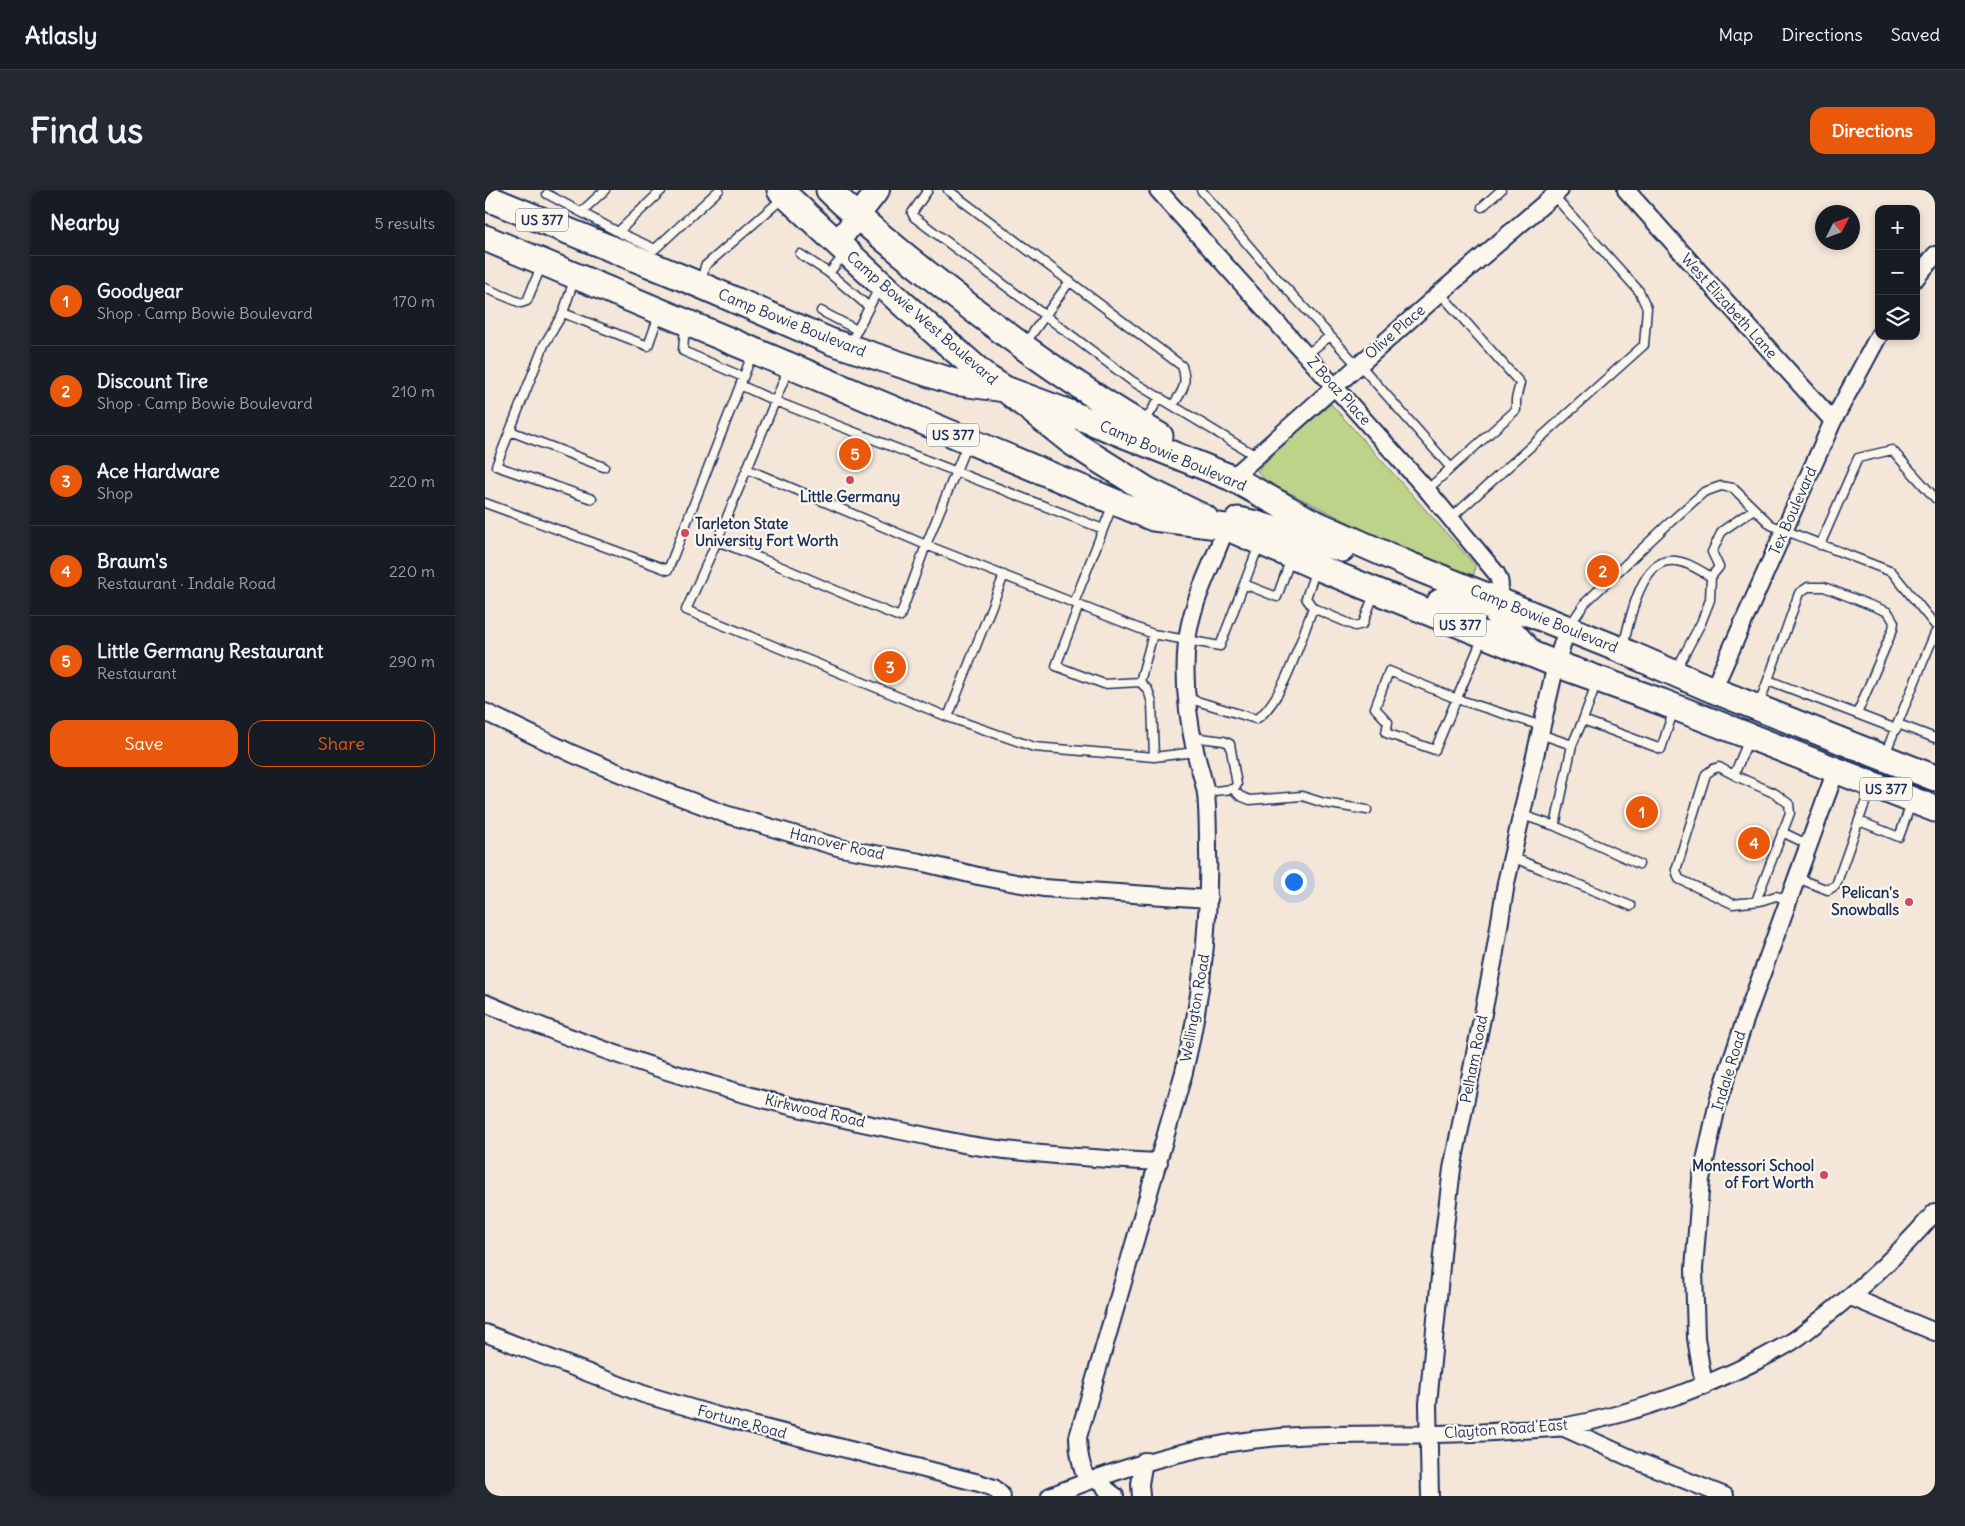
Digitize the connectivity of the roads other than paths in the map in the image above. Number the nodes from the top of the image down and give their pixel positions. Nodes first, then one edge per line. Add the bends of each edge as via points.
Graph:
1 (492, 190) edge
2 (538, 190) edge
3 (605, 190) edge
4 (662, 190) edge
5 (719, 190) edge
6 (829, 190) edge
7 (878, 190) edge
8 (928, 190) edge
9 (948, 190) edge
10 (1159, 190) edge
11 (1201, 190) edge
12 (1501, 190) edge
13 (1626, 190) edge
14 (549, 192) edge
15 (783, 193) edge
16 (1557, 193) edge
17 (485, 197) edge
18 (1482, 207) dead end
19 (581, 212) junction
20 (857, 215) junction
21 (618, 232) junction
22 (485, 238) edge
23 (842, 248) junction
24 (800, 254) dead end
25 (1933, 260) edge
26 (542, 262) junction
27 (829, 273) junction
28 (1920, 274) edge
29 (576, 276) junction
30 (1069, 281) junction
31 (881, 284) junction
32 (700, 285) junction
33 (485, 288) edge
34 (1440, 292) junction
35 (869, 307) junction
36 (660, 311) junction
37 (821, 311) dead end
38 (563, 313) junction
39 (1045, 315) junction
40 (685, 321) junction
41 (1330, 336) junction
42 (853, 338) junction
43 (1876, 340) edge
44 (1023, 347) junction
45 (754, 350) junction
46 (1306, 354) junction
47 (1358, 365) junction
48 (790, 366) junction
49 (741, 381) junction
50 (1335, 387) junction
51 (1005, 389) junction
52 (1159, 397) junction
53 (775, 400) junction
54 (1173, 406) junction
55 (1833, 421) junction
56 (1142, 426) junction
57 (510, 431) junction
58 (968, 441) junction
59 (1256, 456) junction
60 (604, 467) dead end
61 (747, 468) junction
62 (1451, 468) junction
63 (956, 471) junction
64 (1231, 478) junction
65 (1427, 490) junction
66 (1935, 498) edge
67 (592, 499) dead end
68 (1114, 502) junction
69 (485, 503) edge
70 (1754, 509) junction
71 (1451, 518) junction
72 (1226, 527) junction
73 (1103, 529) junction
74 (1784, 531) junction
75 (717, 541) junction
76 (1260, 542) junction
77 (926, 544) junction
78 (1820, 545) junction
79 (1292, 556) junction
80 (1407, 564) junction
81 (1317, 567) junction
82 (1004, 575) junction
83 (1711, 577) junction
84 (1244, 584) junction
85 (1365, 586) junction
86 (1493, 598) junction
87 (1077, 604) junction
88 (1313, 608) junction
89 (1935, 625) edge
90 (1567, 629) junction
91 (1935, 633) edge
92 (1153, 634) junction
93 (1484, 635) junction
94 (1187, 641) junction
95 (1621, 650) junction
96 (1532, 654) junction
97 (1556, 664) junction
98 (1675, 674) junction
99 (1598, 679) junction
100 (1768, 680) junction
101 (1140, 682) junction
102 (1713, 690) junction
103 (1185, 697) junction
104 (1457, 699) junction
105 (1674, 707) junction
106 (1758, 708) junction
107 (485, 712) edge
108 (1857, 714) junction
109 (948, 717) junction
110 (1702, 719) junction
111 (1583, 720) junction
112 (1897, 726) junction
113 (1541, 730) junction
114 (1750, 737) junction
115 (1935, 738) edge
116 (1194, 744) junction
117 (1846, 744) junction
118 (1572, 745) junction
119 (1154, 757) junction
120 (1884, 758) junction
121 (1837, 770) junction
122 (1734, 775) junction
123 (1935, 778) edge
124 (1872, 784) junction
125 (1233, 789) junction
126 (1205, 792) junction
127 (1924, 804) edge
128 (1367, 810) dead end
129 (1522, 815) junction
130 (1859, 821) junction
131 (1555, 826) junction
132 (1782, 832) junction
133 (1809, 845) junction
134 (1512, 857) junction
135 (1639, 864) dead end
136 (1797, 878) junction
137 (1209, 899) junction
138 (1789, 900) junction
139 (1756, 901) junction
140 (1631, 906) dead end
141 (485, 1003) edge
142 (1159, 1162) junction
143 (1935, 1212) edge
144 (1851, 1297) junction
145 (1935, 1332) edge
146 (485, 1334) edge
147 (1704, 1386) junction
148 (1562, 1427) junction
149 (1429, 1434) junction
150 (1144, 1461) junction
151 (1094, 1479) junction
152 (1002, 1496) edge
153 (1050, 1496) edge
154 (1115, 1496) edge
155 (1141, 1496) edge
156 (1430, 1496) edge
157 (1725, 1496) edge

1 - 17 lane
2 - 14 lane
3 - 19 lane
4 - 21 lane
5 - 21 lane via 655,249
6 - 20 main road
7 - 20 street
8 - 39 lane via 913,208 914,217
9 - 30 lane
10 - 46 street, Z Boaz Place
11 - 41 lane
12 - 18 lane
13 - 55 street, West Elizabeth Lane
14 - 19 lane
15 - 23 main road, Camp Bowie West Boulevard
15 - 32 lane via 705,266
16 - 34 street, Olive Place
16 - 71 lane via 1639,291 1647,308 1644,345
17 - 32 main road, Camp Bowie Boulevard / US 377
19 - 21 lane
20 - 23 street
20 - 44 main road
22 - 26 main road, US 377
23 - 27 lane
23 - 31 main road, Camp Bowie West Boulevard
24 - 27 lane
25 - 28 street
26 - 29 main road, US 377
26 - 33 lane via 527,301 521,303
27 - 35 lane
29 - 36 main road, US 377
29 - 38 lane
30 - 39 lane
30 - 54 lane via 1182,366 1186,377 1184,389
31 - 35 lane
31 - 51 main road, Camp Bowie West Boulevard via 986,377
32 - 40 main road
32 - 42 main road, Camp Bowie Boulevard / US 377 via 785,322
34 - 47 street, Olive Place
34 - 62 lane via 1520,383 1516,410
35 - 42 lane
36 - 38 lane via 648,346
36 - 40 main road, US 377
37 - 42 lane
38 - 57 lane via 544,345
39 - 44 lane
39 - 52 lane
40 - 45 main road, US 377
40 - 49 lane via 683,350
41 - 46 lane
41 - 47 lane
42 - 51 main road, Camp Bowie Boulevard / US 377 via 953,382
43 - 55 street, Tex Boulevard
44 - 56 main road
45 - 48 main road, US 377
45 - 49 lane
46 - 50 street, Z Boaz Place
47 - 50 street, Olive Place
47 - 62 lane
48 - 53 lane
48 - 58 main road, US 377
49 - 53 lane
49 - 69 lane via 668,570
50 - 59 street, Olive Place
50 - 65 street, Z Boaz Place
51 - 64 main road, Camp Bowie Boulevard / US 377
51 - 72 main road, Camp Bowie West Boulevard via 1070,441 1121,475
52 - 54 lane
52 - 56 lane
53 - 61 lane
53 - 63 lane
54 - 59 lane
55 - 74 street, Tex Boulevard
56 - 64 main road
57 - 60 lane
57 - 67 lane via 496,466
58 - 63 lane
58 - 68 main road, US 377
59 - 64 street, Olive Place
61 - 75 lane
61 - 77 lane
62 - 65 lane
63 - 73 lane
63 - 77 lane
64 - 80 main road, Camp Bowie Boulevard / US 377 via 1310,521
65 - 71 street, Z Boaz Place
66 - 78 lane via 1892,450 1858,458
68 - 72 main road, US 377 via 1153,518
68 - 73 lane
70 - 74 lane via 1771,525
70 - 83 lane via 1722,531 1712,552 1719,567
70 - 90 lane via 1733,488 1721,486 1704,492 1585,603
71 - 86 street, Z Boaz Place via 1501,581 1501,588
72 - 76 main road, US 377
72 - 80 main road via 1235,521 1247,522 1381,561
72 - 94 street, Wellington Road via 1193,608
73 - 87 lane
74 - 78 lane
74 - 102 street, Tex Boulevard
75 - 77 lane via 900,616
75 - 109 lane via 686,610
76 - 79 main road, US 377
76 - 84 lane
77 - 82 lane
78 - 89 lane via 1892,572
79 - 81 main road, US 377
79 - 84 lane via 1277,597
80 - 86 main road, Camp Bowie Boulevard / US 377
81 - 85 main road, US 377
81 - 88 lane via 1306,598
82 - 87 lane
82 - 109 lane
83 - 95 lane via 1685,563 1668,561 1656,567 1635,599
83 - 98 lane via 1710,600
84 - 94 lane via 1219,646
85 - 86 main road via 1368,578 1468,612
85 - 88 lane via 1363,624 1355,626
85 - 93 main road, US 377
86 - 90 main road, Camp Bowie Boulevard / US 377
86 - 96 main road via 1499,618
87 - 92 lane
87 - 101 lane via 1056,666 1104,684
88 - 103 lane via 1277,696 1264,714 1256,719
90 - 95 main road, Camp Bowie Boulevard / US 377
90 - 97 street, Pelham Road
91 - 112 lane
92 - 94 lane
92 - 101 lane
93 - 96 main road, US 377
93 - 104 lane
94 - 103 street, Wellington Road
95 - 98 main road, Camp Bowie Boulevard / US 377
96 - 97 main road, US 377
97 - 99 main road, US 377
97 - 113 street, Pelham Road
98 - 102 main road, Camp Bowie Boulevard / US 377
99 - 105 main road, US 377
99 - 111 lane
100 - 106 lane
100 - 108 lane
100 - 108 lane via 1803,589 1815,586 1888,612 1894,622 1893,629
101 - 119 lane via 1148,690 1152,703
102 - 106 main road, Camp Bowie Boulevard / US 377
102 - 110 main road
103 - 116 street, Wellington Road
104 - 104 lane via 1435,750 1386,733 1388,722 1375,708 1389,671
104 - 113 lane
105 - 110 main road, US 377
105 - 111 lane via 1661,749
106 - 117 main road, Camp Bowie Boulevard / US 377
107 - 137 street, Hanover Road via 641,782 725,814 841,848 1043,888
108 - 112 lane
109 - 119 lane via 1034,746
110 - 114 main road, US 377
111 - 118 lane
112 - 115 lane
112 - 120 lane
113 - 118 lane
113 - 129 street, Pelham Road
114 - 121 main road, US 377
114 - 122 lane
116 - 119 lane
116 - 125 lane via 1224,741 1230,744 1237,785
116 - 126 street, Wellington Road
117 - 120 main road, Camp Bowie Boulevard / US 377
117 - 121 main road
118 - 131 lane
120 - 123 main road, Camp Bowie Boulevard / US 377
121 - 124 main road, US 377
121 - 133 street, Indale Road
122 - 132 lane via 1776,794 1789,804 1790,812
122 - 139 lane via 1719,767 1707,774 1676,870 1679,879 1733,904
124 - 127 main road, US 377
124 - 130 lane
125 - 126 lane
125 - 128 lane via 1250,800 1302,796
126 - 137 street, Wellington Road
127 - 130 lane via 1899,837
129 - 131 lane
129 - 134 street, Pelham Road
130 - 136 lane via 1836,885 1828,890
131 - 135 lane
132 - 133 lane
132 - 139 lane
133 - 136 street, Indale Road
134 - 140 lane
134 - 149 street, Pelham Road via 1452,1169 1428,1404
136 - 138 street, Indale Road
137 - 142 street, Wellington Road via 1196,1022
138 - 139 lane via 1777,896
138 - 147 street, Indale Road via 1718,1102 1701,1179 1694,1269 1696,1338
141 - 142 street, Kirkwood Road via 636,1061 831,1117 980,1146
142 - 151 street, Wellington Road via 1078,1437 1081,1467
143 - 144 street, Clayton Road East
144 - 145 street
144 - 147 street, Clayton Road East via 1790,1343
146 - 152 street, Fortune Road via 643,1394 979,1483 993,1488
147 - 148 street, Clayton Road East
148 - 149 street, Clayton Road East
148 - 157 street
149 - 150 street, Clayton Road East via 1295,1436 1211,1446
149 - 156 street, Pelham Road
150 - 151 street, Clayton Road East
150 - 155 street
151 - 153 street, Clayton Road East
151 - 154 street

